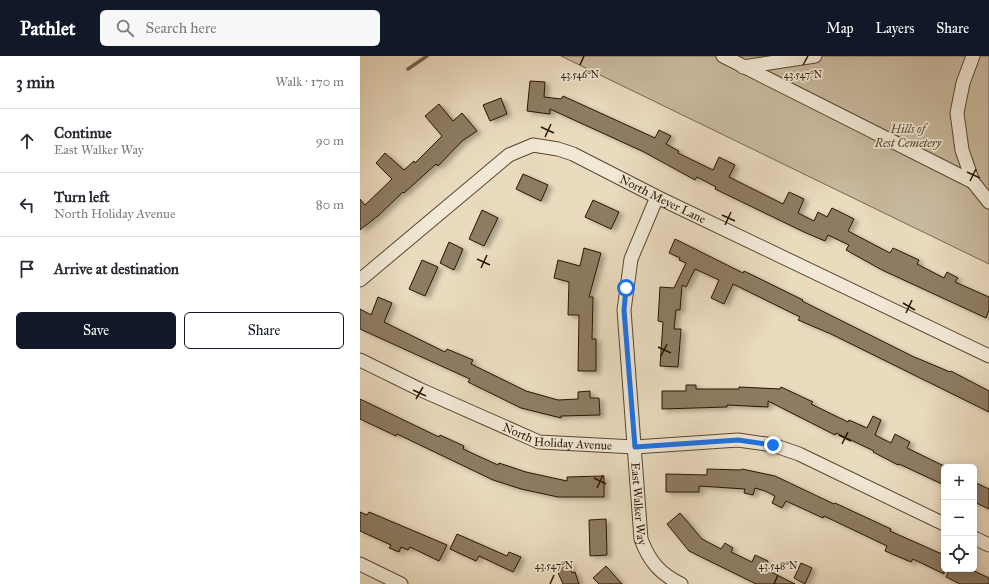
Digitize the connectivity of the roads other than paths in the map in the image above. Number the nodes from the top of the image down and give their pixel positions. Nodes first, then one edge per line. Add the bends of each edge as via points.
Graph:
1 (723, 56) edge
2 (815, 56) edge
3 (974, 56) edge
4 (755, 61) edge
5 (743, 67) junction
6 (973, 182) junction
7 (657, 197) junction
8 (989, 202) edge
9 (360, 280) edge
10 (989, 356) edge
11 (360, 360) edge
12 (635, 447) junction
13 (941, 523) edge
14 (977, 539) edge
15 (989, 545) edge
16 (360, 564) edge
17 (677, 583) edge
18 (401, 584) edge

1 - 5 street
2 - 4 street
3 - 6 street via 957,113 962,150
4 - 5 street
5 - 6 street
6 - 8 street
7 - 9 street, North Meyer Lane via 565,152 533,145 509,155 494,166
7 - 10 street, North Meyer Lane
7 - 12 street, East Walker Way via 631,259 624,303
11 - 12 street, North Holiday Avenue via 539,442
12 - 13 street, North Holiday Avenue via 738,440 773,445 799,454
12 - 17 street, East Walker Way via 641,539 647,556 658,570
14 - 15 street
16 - 18 street

